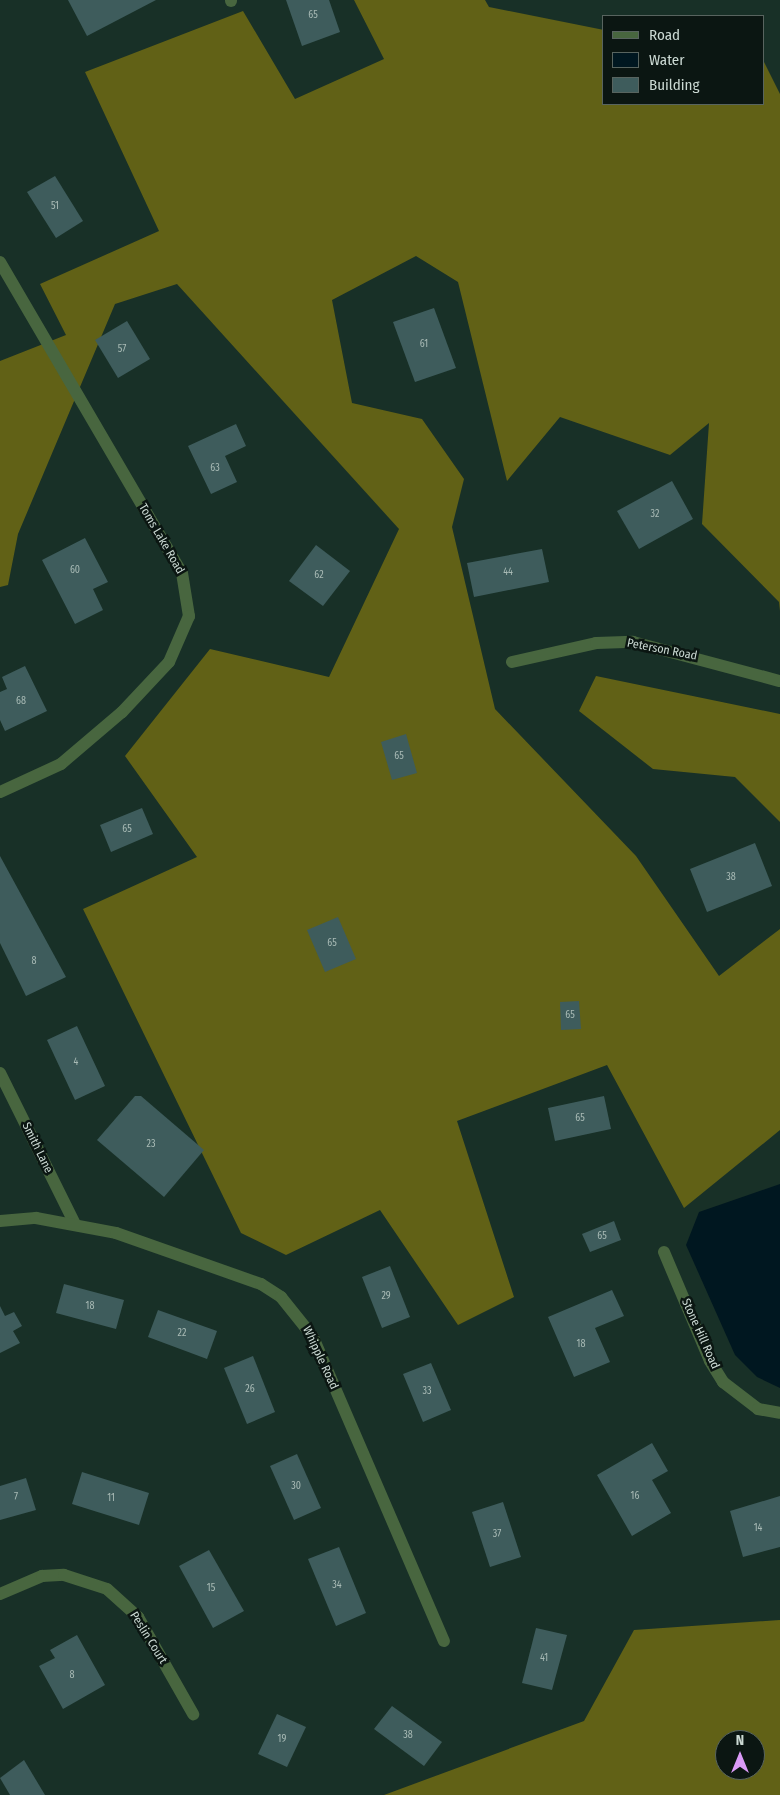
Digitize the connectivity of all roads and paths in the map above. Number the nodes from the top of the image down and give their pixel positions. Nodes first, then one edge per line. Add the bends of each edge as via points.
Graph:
1 (0, 262) edge
2 (512, 662) dead end
3 (780, 681) edge
4 (0, 792) edge
5 (0, 1073) edge
6 (0, 1221) edge
7 (74, 1224) junction
8 (664, 1252) dead end
9 (780, 1413) edge
10 (0, 1594) edge
11 (444, 1641) dead end
12 (193, 1714) dead end

1 - 4 street, Toms Lake Road via 182,573 189,616 169,662 122,712 61,764
2 - 3 street, Peterson Road via 596,643 633,642
5 - 7 street, Smith Lane
6 - 7 street, Whipple Road via 36,1218
7 - 11 street, Whipple Road via 116,1233 261,1284 299,1314 313,1337
8 - 9 street, Stone Hill Road via 710,1361 723,1382 758,1408
10 - 12 street, Peslin Court via 42,1576 64,1574 107,1589 138,1617

